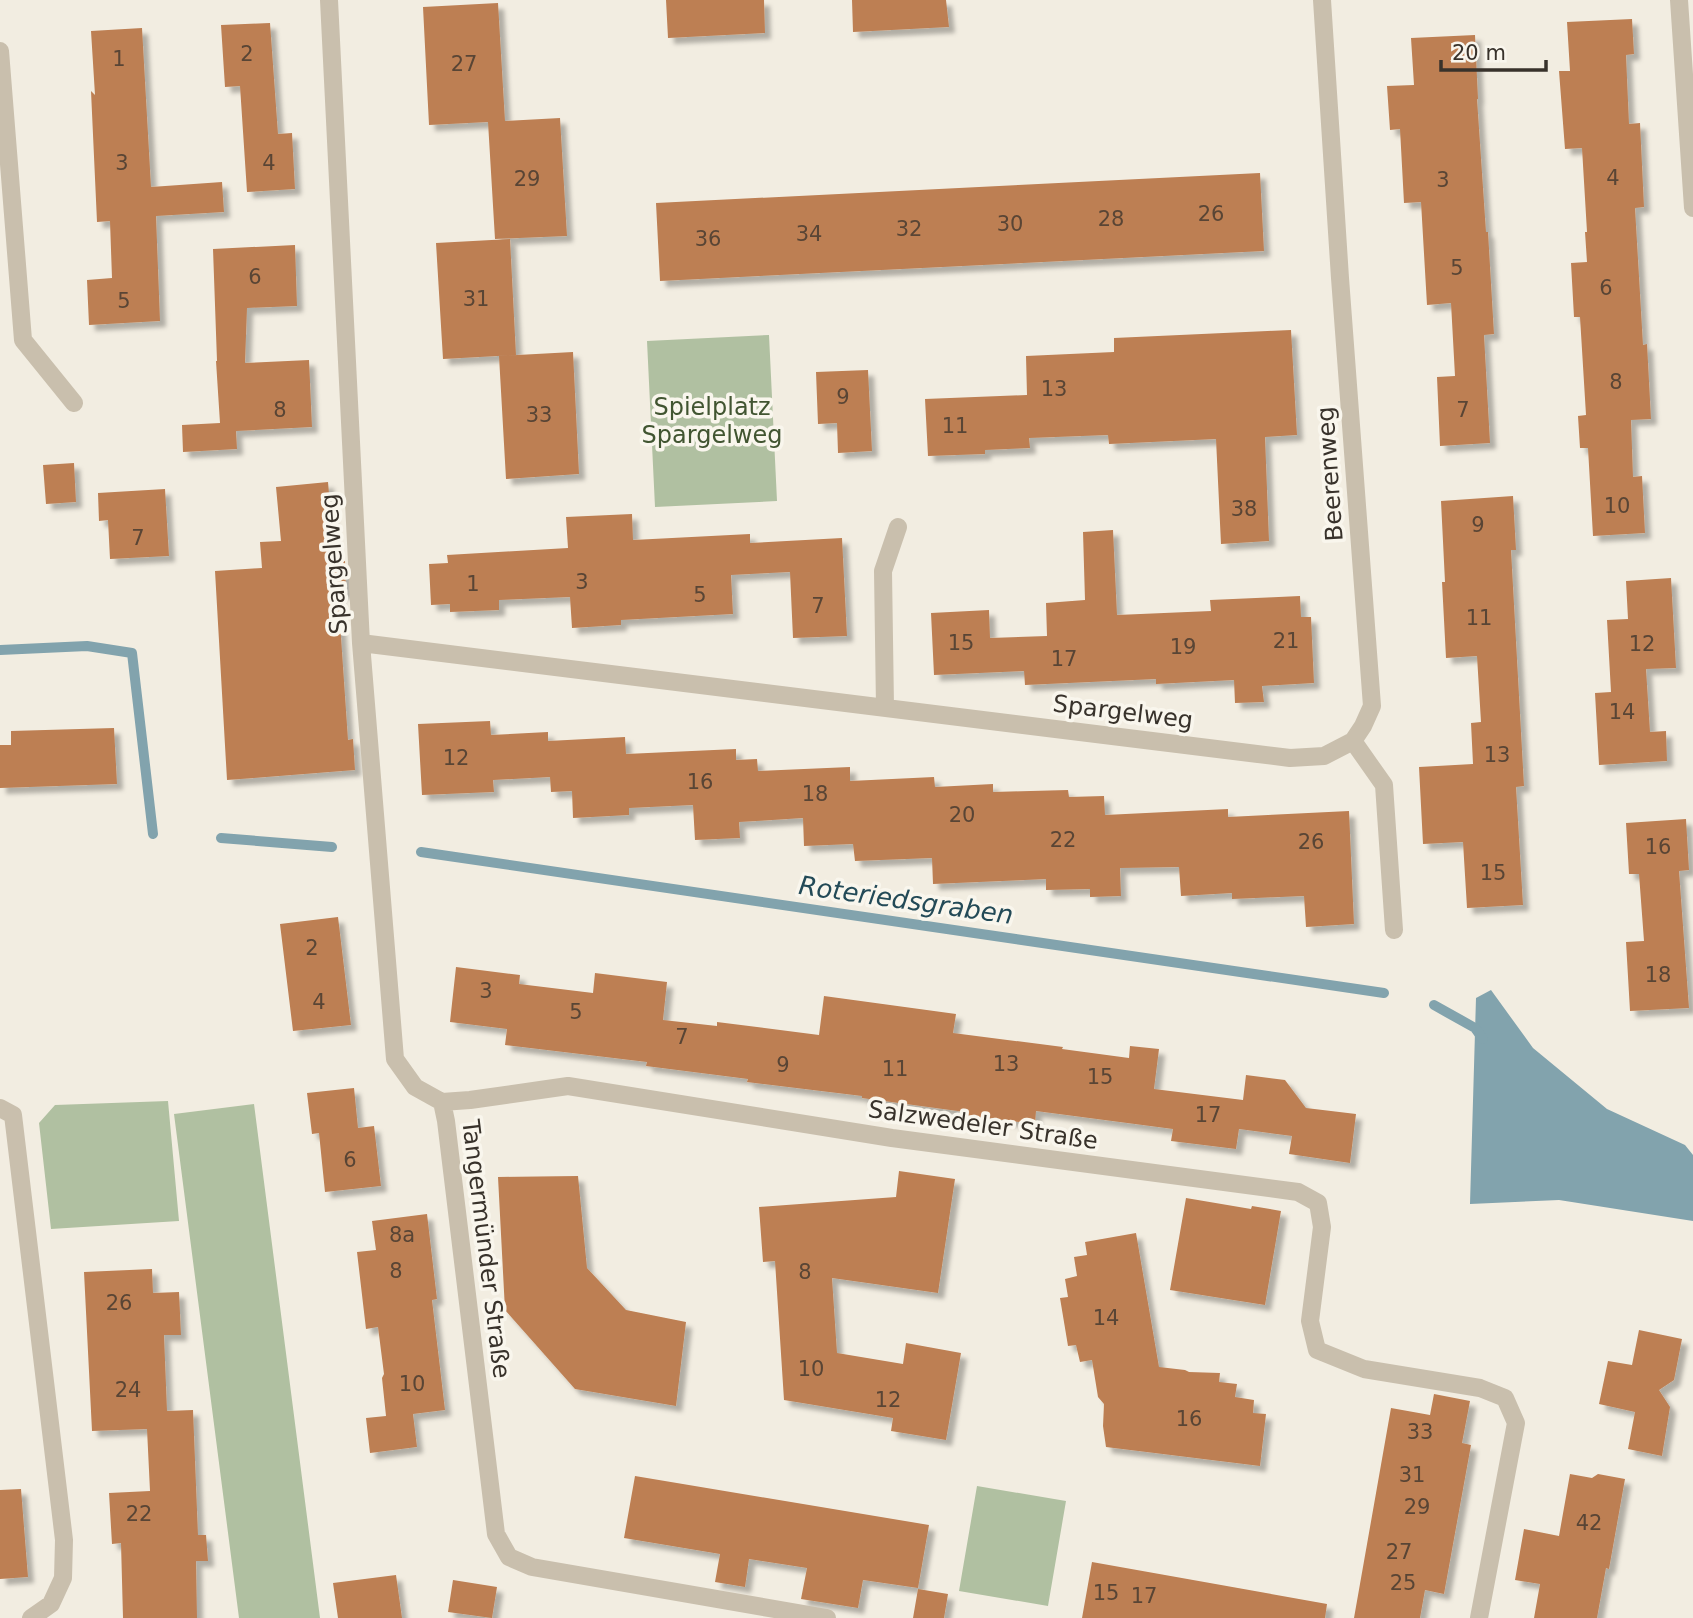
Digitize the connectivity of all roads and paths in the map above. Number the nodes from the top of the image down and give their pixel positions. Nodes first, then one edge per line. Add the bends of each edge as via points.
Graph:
1 (329, 0) edge
2 (1322, 0) edge
3 (1679, 0) edge
4 (0, 51) edge
5 (1693, 208) edge
6 (74, 403) dead end
7 (898, 527) dead end
8 (361, 643) junction
9 (885, 707) junction
10 (1353, 741) junction
11 (1394, 930) dead end
12 (442, 1102) junction
13 (0, 1108) edge
14 (31, 1618) edge
15 (827, 1618) edge
16 (1479, 1618) edge

1 - 8 street, Spargelweg
2 - 10 street, Beerenweg via 1372,706
3 - 5 street
4 - 6 street via 23,340
7 - 9 street via 883,570
8 - 9 street, Spargelweg
8 - 12 street, Tangermünder Straße via 394,1059 415,1087
9 - 10 street, Spargelweg via 1290,758 1324,756
10 - 11 street via 1384,785
12 - 15 street, Tangermünder Straße via 496,1534 509,1557 532,1567
12 - 16 street, Salzwedeler Straße via 568,1086 892,1138 1298,1192 1318,1203 1322,1227 1310,1321 1317,1350 1364,1369 1480,1388 1505,1398 1517,1423
13 - 14 street via 13,1115 64,1540 63,1578 51,1604

